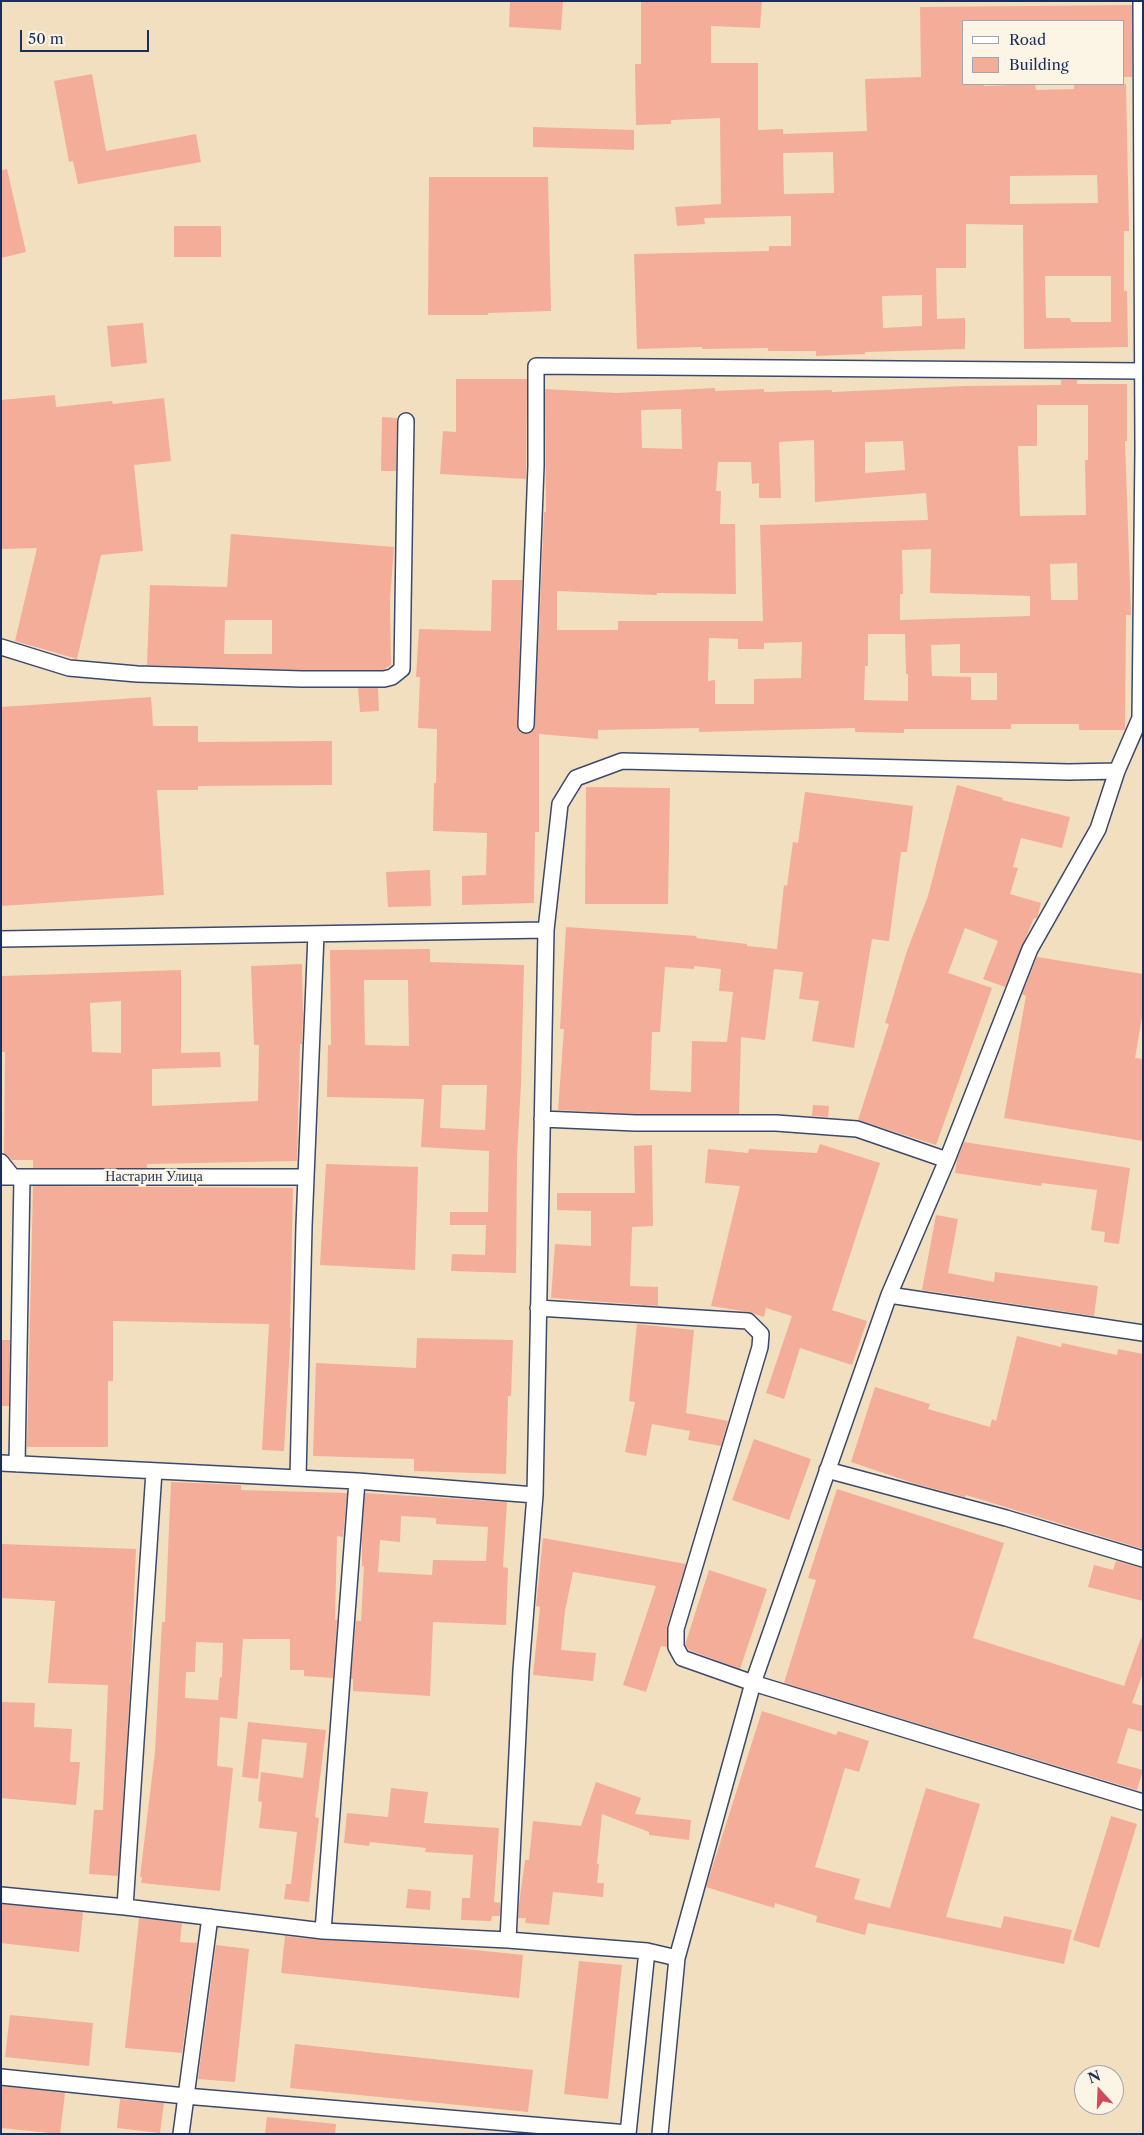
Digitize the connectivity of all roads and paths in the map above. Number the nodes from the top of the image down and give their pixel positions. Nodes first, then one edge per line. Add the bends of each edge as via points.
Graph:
1 (1141, 1) edge
2 (1143, 371) edge
3 (406, 421) dead end
4 (1, 647) edge
5 (526, 725) dead end
6 (1117, 771) junction
7 (546, 930) junction
8 (316, 934) junction
9 (1, 939) edge
10 (542, 1119) junction
11 (947, 1160) junction
12 (1, 1162) edge
13 (12, 1177) edge
14 (306, 1177) junction
15 (889, 1295) junction
16 (538, 1308) junction
17 (1143, 1333) edge
18 (1, 1463) edge
19 (17, 1464) junction
20 (827, 1470) junction
21 (154, 1471) junction
22 (298, 1478) junction
23 (357, 1481) junction
24 (535, 1495) junction
25 (1143, 1559) edge
26 (753, 1683) junction
27 (1143, 1802) edge
28 (1, 1895) edge
29 (125, 1907) junction
30 (210, 1917) junction
31 (323, 1931) junction
32 (508, 1940) junction
33 (647, 1951) junction
34 (677, 1958) junction
35 (1, 2077) edge
36 (185, 2096) junction
37 (181, 2134) edge
38 (628, 2134) edge
39 (660, 2134) edge

1 - 2 street
2 - 5 street via 536,366 536,466
2 - 6 street via 1140,718
3 - 4 street via 402,669 392,678 302,680 137,674 69,668
6 - 7 street via 622,761 576,778 560,804
6 - 11 street via 1098,829 1030,949
7 - 8 street
7 - 10 street
8 - 9 street
8 - 14 street
10 - 11 street via 776,1123 857,1129
10 - 16 street
11 - 15 street
12 - 13 street
13 - 14 street, Настарин Улица
13 - 19 street
14 - 22 street
15 - 17 street
15 - 20 street
16 - 24 street
16 - 26 street via 748,1321 761,1334 760,1347 676,1629 676,1647 682,1658
18 - 19 street
19 - 21 street
20 - 25 street
20 - 26 street
21 - 22 street
21 - 29 street
22 - 23 street
23 - 24 street
23 - 31 street
24 - 32 street via 521,1670
26 - 27 street
26 - 34 street
28 - 29 street
29 - 30 street
30 - 31 street
30 - 36 street
31 - 32 street
32 - 33 street
33 - 34 street
33 - 38 street
34 - 39 street
35 - 36 street
36 - 37 street
36 - 38 street

